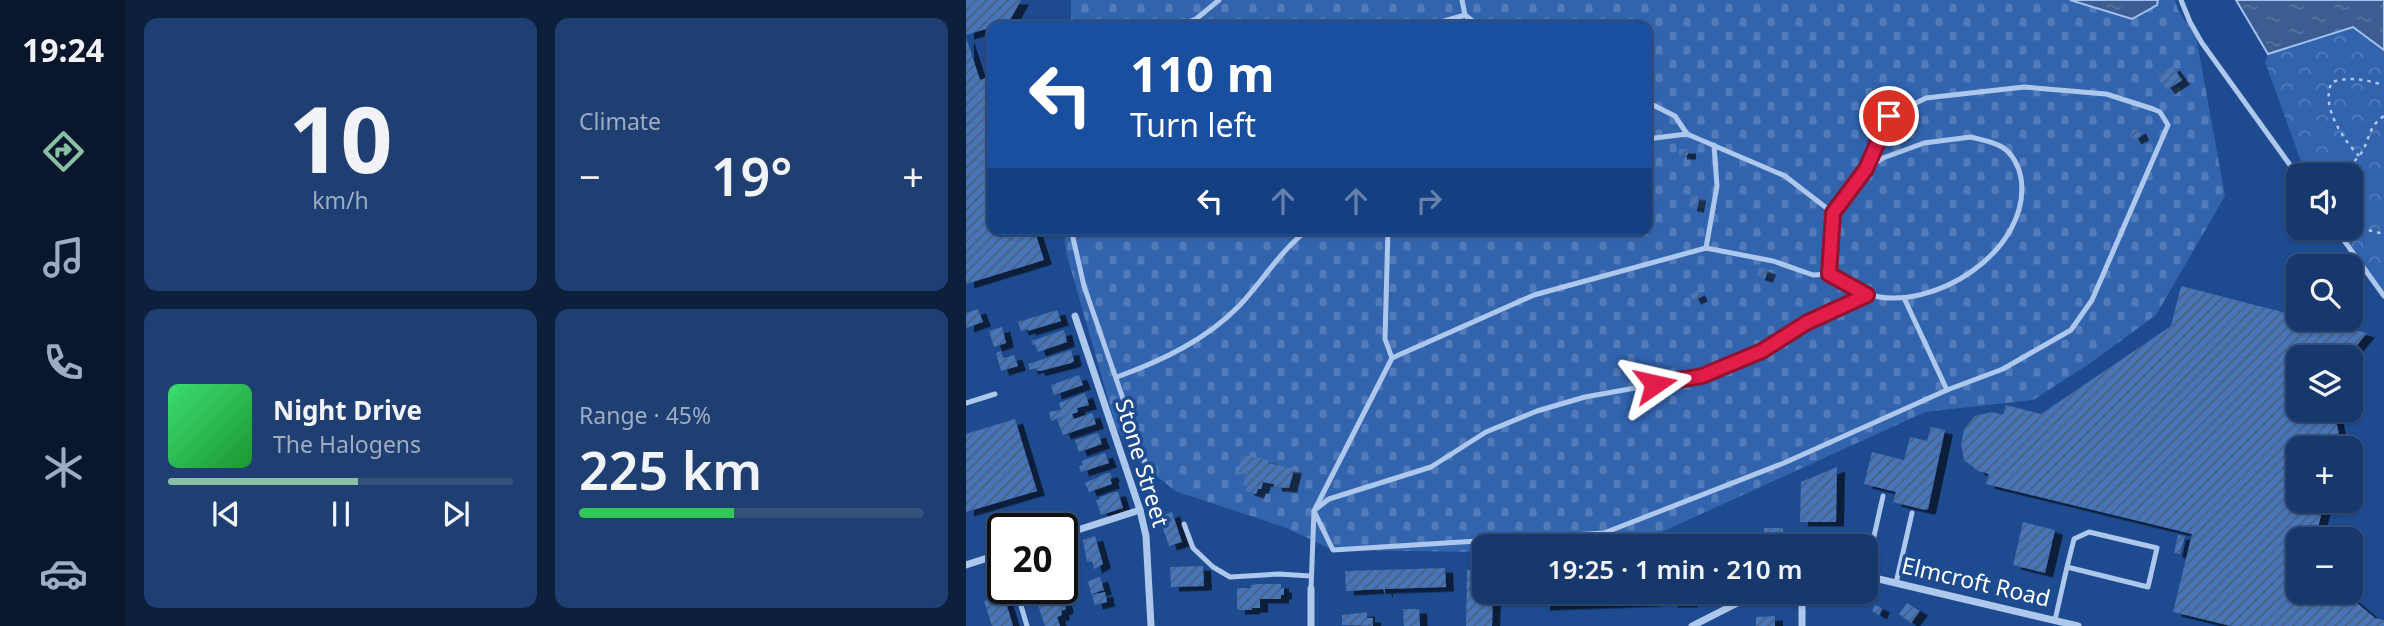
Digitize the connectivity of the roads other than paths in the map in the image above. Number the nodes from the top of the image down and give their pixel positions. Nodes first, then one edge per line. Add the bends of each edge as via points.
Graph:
1 (1219, 0) edge
2 (1462, 0) edge
3 (2181, 0) edge
4 (1465, 15) junction
5 (1191, 21) edge
6 (1444, 21) edge
7 (1473, 21) edge
8 (1652, 104) edge
9 (1687, 134) junction
10 (1652, 138) edge
11 (1714, 145) junction
12 (2289, 163) edge
13 (1866, 169) junction
14 (1833, 213) junction
15 (1072, 235) edge
16 (1302, 235) edge
17 (1388, 235) edge
18 (2344, 240) edge
19 (1706, 247) junction
20 (1829, 274) junction
21 (1867, 295) junction
22 (2384, 296) edge
23 (1904, 298) junction
24 (1075, 316) dead end
25 (1392, 358) junction
26 (1117, 377) junction
27 (1947, 390) junction
28 (995, 394) dead end
29 (966, 403) edge
30 (1147, 468) dead end
31 (1883, 496) dead end
32 (1140, 510) junction
33 (1314, 511) junction
34 (1912, 513) dead end
35 (1184, 524) dead end
36 (1078, 530) edge
37 (1875, 534) edge
38 (987, 558) edge
39 (966, 565) edge
40 (2067, 568) junction
41 (1310, 576) junction
42 (1878, 578) edge
43 (1896, 583) junction
44 (1311, 589) joint
45 (1021, 604) edge
46 (1735, 604) edge
47 (1802, 604) edge
48 (2055, 620) junction
49 (1027, 626) edge
50 (1151, 626) edge
51 (1311, 626) edge
52 (1692, 626) edge
53 (1802, 626) edge
54 (2078, 626) edge

1 - 5 lane
2 - 4 lane
3 - 12 lane via 2203,43
4 - 6 lane
4 - 7 lane
8 - 9 lane via 1675,116
9 - 10 lane
9 - 11 lane
11 - 14 lane via 1786,176
11 - 19 lane via 1717,186
13 - 14 lane
13 - 23 lane via 1924,143 1971,137 2005,148 2020,174 2021,205 2006,239 1991,257 1957,281
13 - 27 lane via 1889,116 1926,98 2024,87 2106,94 2153,108 2166,119 2166,134 2098,287 2071,330 2003,369
14 - 20 lane
15 - 26 lane via 1084,286
16 - 26 lane via 1215,326 1181,350
17 - 25 lane via 1385,339
18 - 22 lane
19 - 20 lane via 1813,275
19 - 25 lane via 1534,295
20 - 21 lane
21 - 23 lane
21 - 33 lane via 1806,323 1762,351 1702,376 1586,397 1537,411 1486,432 1431,467 1329,499
23 - 27 lane
24 - 32 street, Stone Street
25 - 33 lane
26 - 30 lane
27 - 33 lane via 1784,463 1604,533 1333,550
28 - 29 lane
31 - 37 lane
32 - 36 street
32 - 50 street, Stone Street via 1146,536
33 - 41 lane
34 - 43 lane
35 - 41 lane via 1193,548 1230,577
38 - 39 street
40 - 40 lane via 2148,586 2157,548 2089,532 2074,539
40 - 48 lane
41 - 44 lane
42 - 43 street, Elmcroft Road
43 - 48 street, Elmcroft Road
44 - 51 street
45 - 49 lane
46 - 52 street
47 - 53 street
48 - 54 street, Elmcroft Road

